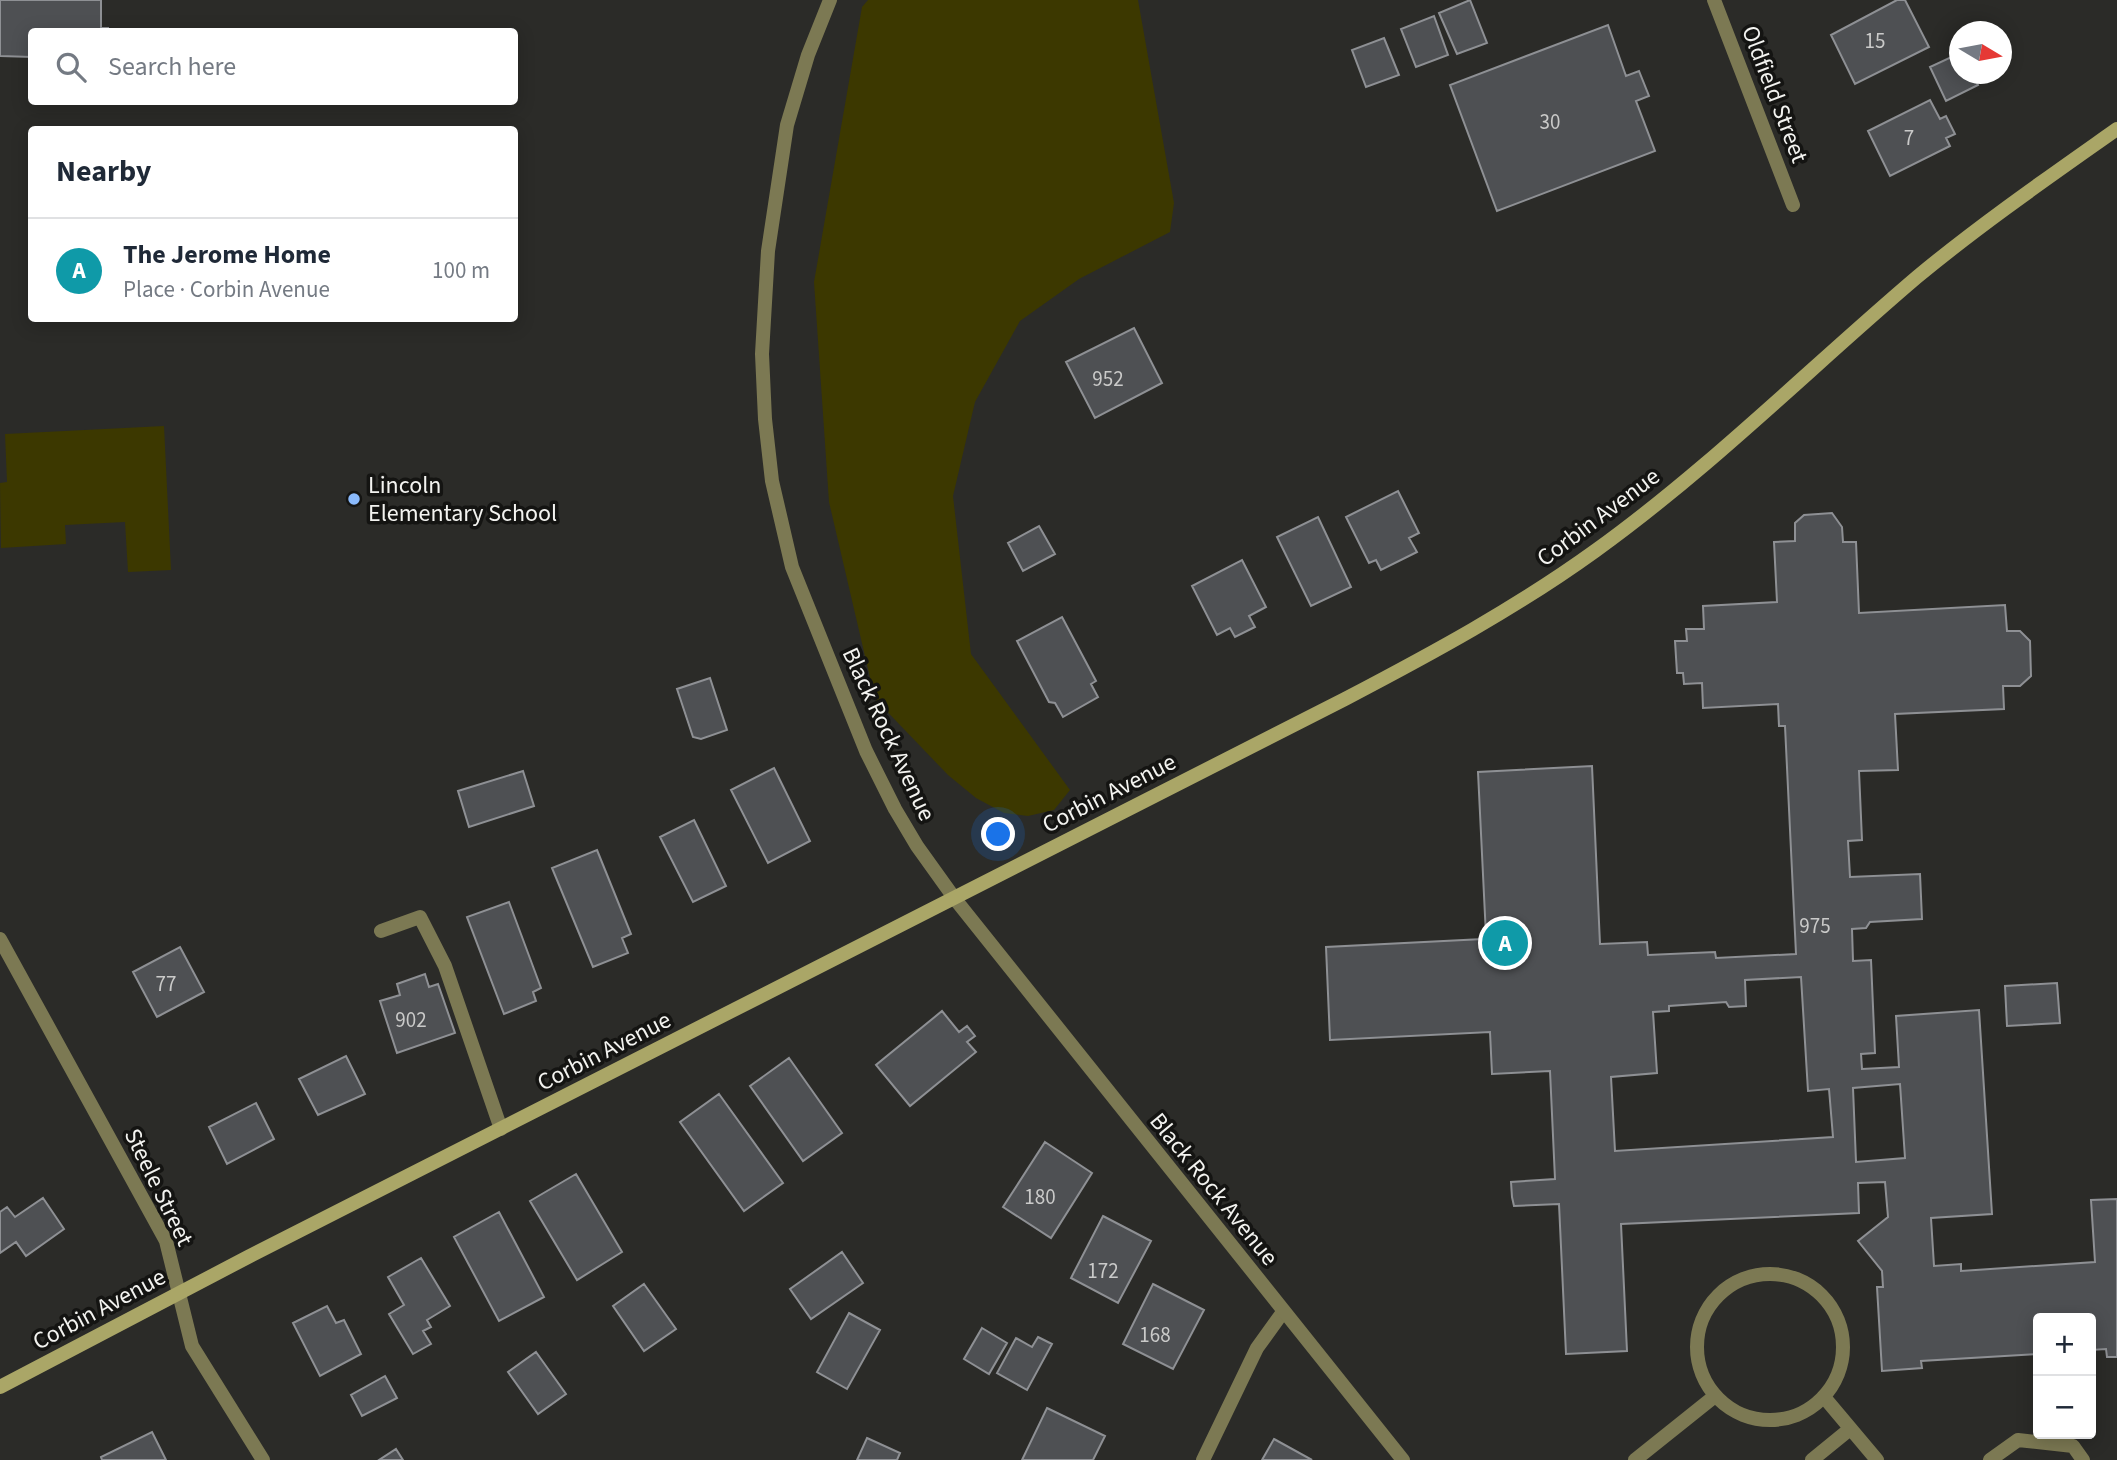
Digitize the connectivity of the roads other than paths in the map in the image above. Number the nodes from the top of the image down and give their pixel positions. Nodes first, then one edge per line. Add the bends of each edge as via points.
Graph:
1 (830, 0) edge
2 (1714, 0) edge
3 (2117, 130) edge
4 (1793, 205) dead end
5 (955, 899) junction
6 (381, 931) dead end
7 (0, 939) edge
8 (501, 1129) junction
9 (178, 1293) junction
10 (1283, 1312) junction
11 (0, 1387) edge
12 (1715, 1396) junction
13 (1824, 1396) junction
14 (1850, 1429) junction
15 (263, 1460) edge
16 (1203, 1460) edge
17 (1403, 1460) edge
18 (1635, 1460) edge
19 (1812, 1460) edge
20 (1877, 1460) edge
21 (1990, 1460) edge
22 (2083, 1460) edge

1 - 5 street, Black Rock Avenue via 787,125 768,251 762,354 772,481 792,567 866,751 895,809
2 - 4 street, Oldfield Street
3 - 5 main road, Corbin Avenue via 1977,230 1655,504 1539,590 1405,668
5 - 8 main road, Corbin Avenue
5 - 10 street, Black Rock Avenue
6 - 8 street via 419,917 445,966
7 - 9 street, Steele Street via 166,1241
8 - 9 main road, Corbin Avenue
9 - 11 main road, Corbin Avenue
9 - 15 street, Steele Street via 192,1346
10 - 16 street via 1257,1348
10 - 17 street, Black Rock Avenue
12 - 13 street via 1734,1411 1757,1419 1782,1419 1804,1411
12 - 13 street via 1703,1376 1697,1352 1699,1329 1709,1307 1725,1289 1769,1273 1793,1277 1814,1288 1830,1305 1841,1328 1843,1352 1837,1376
12 - 18 street
13 - 14 street
14 - 19 street
14 - 20 street
21 - 22 street via 2018,1440 2073,1446

